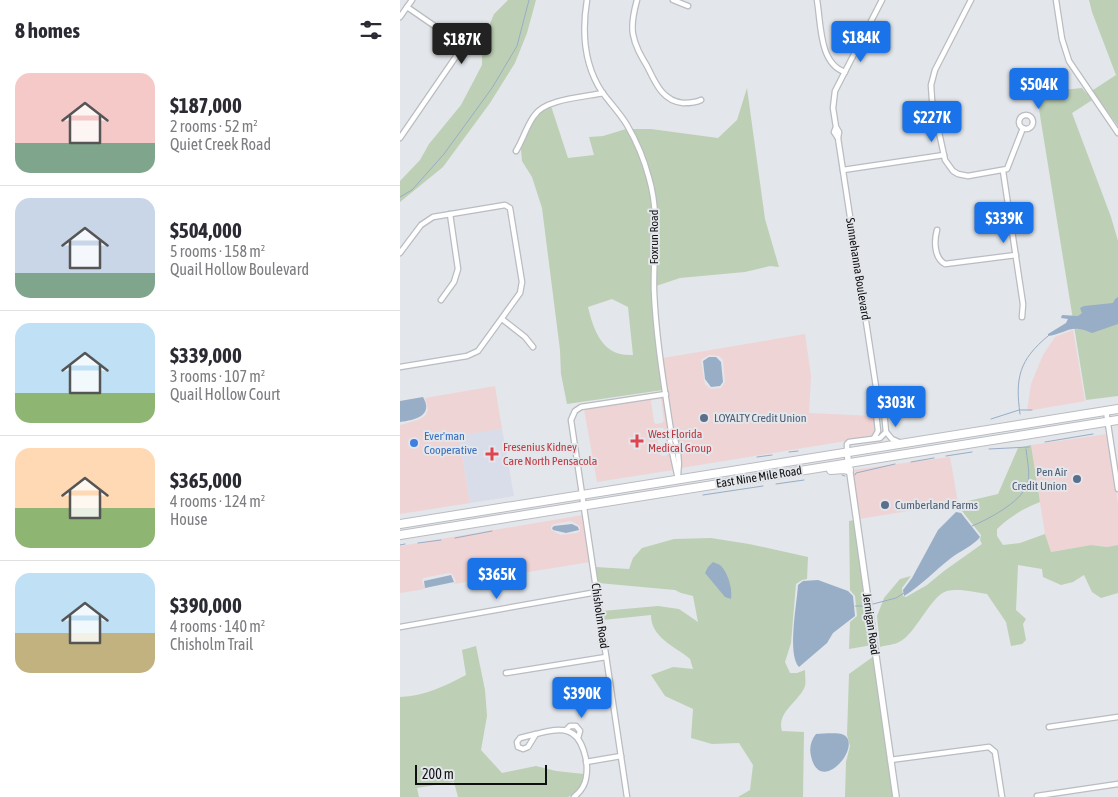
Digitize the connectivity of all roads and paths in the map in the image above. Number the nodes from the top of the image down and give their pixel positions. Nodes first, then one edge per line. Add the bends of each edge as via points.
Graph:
1 (412, 0) edge
2 (587, 0) edge
3 (636, 0) edge
4 (673, 0) edge
5 (817, 0) edge
6 (882, 0) edge
7 (971, 0) edge
8 (1056, 0) edge
9 (688, 6) dead end
10 (407, 7) junction
11 (400, 17) edge
12 (845, 72) junction
13 (603, 93) junction
14 (702, 100) dead end
15 (1024, 128) dead end
16 (1118, 133) edge
17 (400, 138) edge
18 (516, 151) dead end
19 (944, 155) junction
20 (843, 170) junction
21 (1003, 171) junction
22 (450, 214) junction
23 (937, 230) dead end
24 (400, 253) edge
25 (1016, 254) junction
26 (441, 300) dead end
27 (1022, 317) dead end
28 (502, 319) junction
29 (533, 347) dead end
30 (400, 367) edge
31 (666, 394) junction
32 (878, 400) junction
33 (1118, 409) edge
34 (1106, 411) junction
35 (1118, 420) edge
36 (1108, 422) junction
37 (886, 432) junction
38 (946, 436) junction
39 (874, 438) junction
40 (902, 443) junction
41 (846, 452) junction
42 (849, 466) junction
43 (769, 475) junction
44 (678, 479) junction
45 (1118, 490) edge
46 (582, 495) junction
47 (601, 503) junction
48 (584, 506) junction
49 (400, 524) edge
50 (400, 535) edge
51 (597, 592) junction
52 (400, 627) edge
53 (606, 657) junction
54 (506, 673) dead end
55 (1118, 717) edge
56 (1049, 727) dead end
57 (566, 730) junction
58 (536, 734) dead end
59 (578, 738) junction
60 (621, 756) junction
61 (890, 760) junction
62 (586, 762) junction
63 (1118, 784) edge
64 (1037, 796) edge
65 (574, 797) edge
66 (627, 797) edge
67 (896, 797) edge
68 (1002, 797) edge

1 - 10 street
2 - 13 street, Foxrun Road via 586,52
3 - 14 street via 634,40 658,87 679,102
4 - 9 street
5 - 12 street via 826,55 833,66
6 - 12 street, Sunnehanna Boulevard
7 - 19 street via 932,80 932,100
8 - 16 street via 1062,39 1070,61
10 - 11 street
10 - 17 street via 456,40 459,48
12 - 20 street, Sunnehanna Boulevard via 833,108 834,132 838,138
13 - 18 street via 552,103 539,110
13 - 31 street, Foxrun Road via 636,141 652,189 656,219 658,345
15 - 21 street via 1009,165
19 - 20 street
19 - 21 street via 950,168 962,175
20 - 32 street, Sunnehanna Boulevard
21 - 25 street
22 - 24 street via 425,222
22 - 26 street via 458,269 454,282
22 - 28 street via 510,208 522,282 520,293
23 - 25 street via 938,256 945,264
25 - 27 street
28 - 29 street
28 - 30 street via 473,354
31 - 44 street, Foxrun Road via 680,464
31 - 46 street, Chisholm Road via 582,407 575,411 571,420
32 - 37 street, Sunnehanna Boulevard via 884,411
32 - 39 street, Sunnehanna Boulevard via 878,431
33 - 34 main road, East Nine Mile Road
34 - 36 street
34 - 38 main road, East Nine Mile Road
35 - 36 main road, East Nine Mile Road
36 - 42 main road, East Nine Mile Road
36 - 45 street
37 - 39 street via 883,437
37 - 40 street
38 - 40 main road, East Nine Mile Road
38 - 42 main road via 936,441 859,453 851,457
39 - 41 street via 849,442
40 - 41 main road, East Nine Mile Road
41 - 42 street, Jernigan Road
41 - 44 main road, East Nine Mile Road
42 - 43 main road, East Nine Mile Road
42 - 61 street, Jernigan Road
43 - 44 main road via 694,484
43 - 47 main road, East Nine Mile Road
44 - 46 main road, East Nine Mile Road
44 - 47 main road via 665,489 609,498
46 - 48 street, Chisholm Road
46 - 49 main road, East Nine Mile Road
47 - 48 main road, East Nine Mile Road
48 - 50 main road, East Nine Mile Road
48 - 51 street, Chisholm Road
51 - 52 street
51 - 53 street, Chisholm Road
53 - 54 street
53 - 60 street, Chisholm Road
55 - 56 street
57 - 58 street
57 - 59 street
57 - 59 street via 576,726 580,731
59 - 62 street
60 - 62 street
60 - 66 street, Chisholm Road
61 - 67 street, Jernigan Road
61 - 68 street via 989,747 995,752
62 - 65 street via 585,783
63 - 64 street

